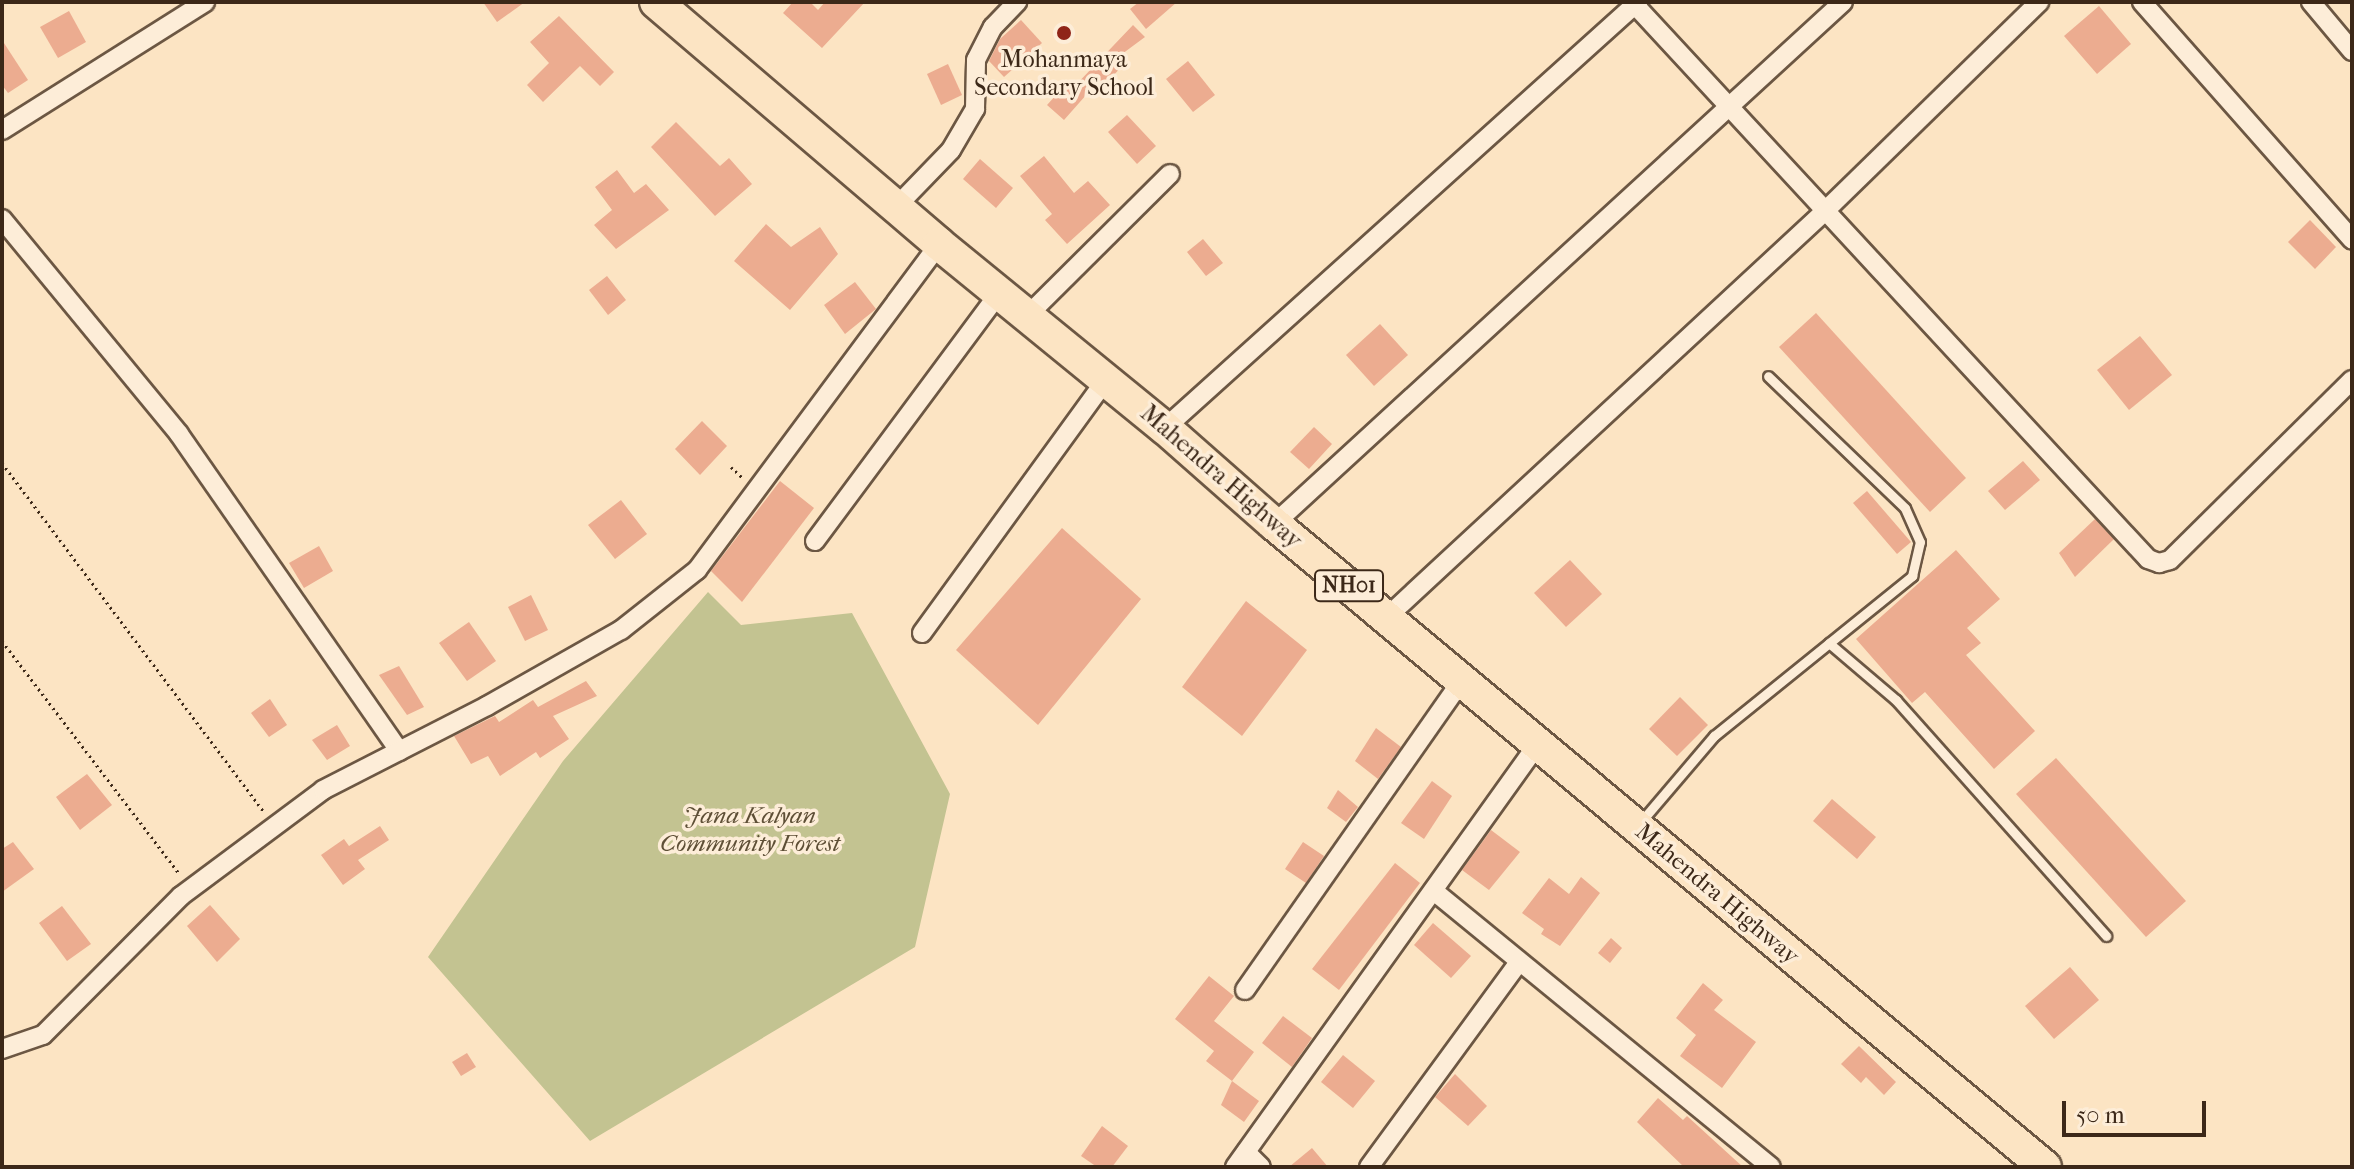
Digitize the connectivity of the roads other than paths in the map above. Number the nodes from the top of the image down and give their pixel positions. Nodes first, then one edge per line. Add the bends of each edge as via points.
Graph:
1 (205, 2) edge
2 (1017, 2) edge
3 (1843, 2) edge
4 (2039, 2) edge
5 (2142, 2) edge
6 (2311, 2) edge
7 (1636, 4) edge
8 (673, 12) edge
9 (2352, 51) edge
10 (1728, 107) junction
11 (2, 130) edge
12 (1170, 174) dead end
13 (896, 207) junction
14 (1824, 212) junction
15 (2, 219) edge
16 (2352, 239) edge
17 (939, 244) junction
18 (1000, 292) junction
19 (1028, 315) junction
20 (1768, 376) dead end
21 (1106, 380) junction
22 (2352, 380) edge
23 (1165, 428) junction
24 (1274, 524) junction
25 (815, 541) dead end
26 (1387, 617) junction
27 (922, 633) dead end
28 (1829, 643) junction
29 (1463, 679) junction
30 (1539, 742) junction
31 (399, 751) junction
32 (1636, 827) junction
33 (1435, 892) junction
34 (2106, 936) dead end
35 (1519, 962) junction
36 (1245, 990) dead end
37 (2, 1049) edge
38 (1240, 1160) edge
39 (1261, 1167) edge
40 (1369, 1167) edge
41 (1771, 1167) edge
42 (2045, 1167) edge

1 - 11 street
2 - 13 street via 993,27 976,60 975,109 951,150
3 - 10 street
4 - 14 street
5 - 16 street
6 - 9 street
7 - 10 street
7 - 23 street
8 - 13 highway, Mahendra Highway / NH01
10 - 14 street
10 - 24 street
12 - 19 street
13 - 17 highway, Mahendra Highway / NH01
14 - 22 street via 2148,559 2159,563 2170,560
14 - 26 street
15 - 31 street via 179,434
17 - 18 highway, Mahendra Highway / NH01
17 - 31 street via 697,570 621,630
18 - 19 highway, Mahendra Highway / NH01
18 - 25 street
19 - 21 highway, Mahendra Highway / NH01
20 - 28 lane via 1905,508 1920,542 1912,576
21 - 23 highway, Mahendra Highway / NH01
21 - 27 street
23 - 24 highway, Mahendra Highway / NH01
24 - 26 highway, Mahendra Highway / NH01
26 - 29 highway, Mahendra Highway / NH01
28 - 32 lane via 1714,736
28 - 34 lane via 1896,700
29 - 30 highway, Mahendra Highway / NH01
29 - 36 street
30 - 32 highway, Mahendra Highway / NH01
30 - 33 street
31 - 37 street via 323,790 190,889 43,1035
32 - 42 highway, Mahendra Highway / NH01
33 - 35 street
33 - 38 street
35 - 40 street
35 - 41 street
38 - 39 street

